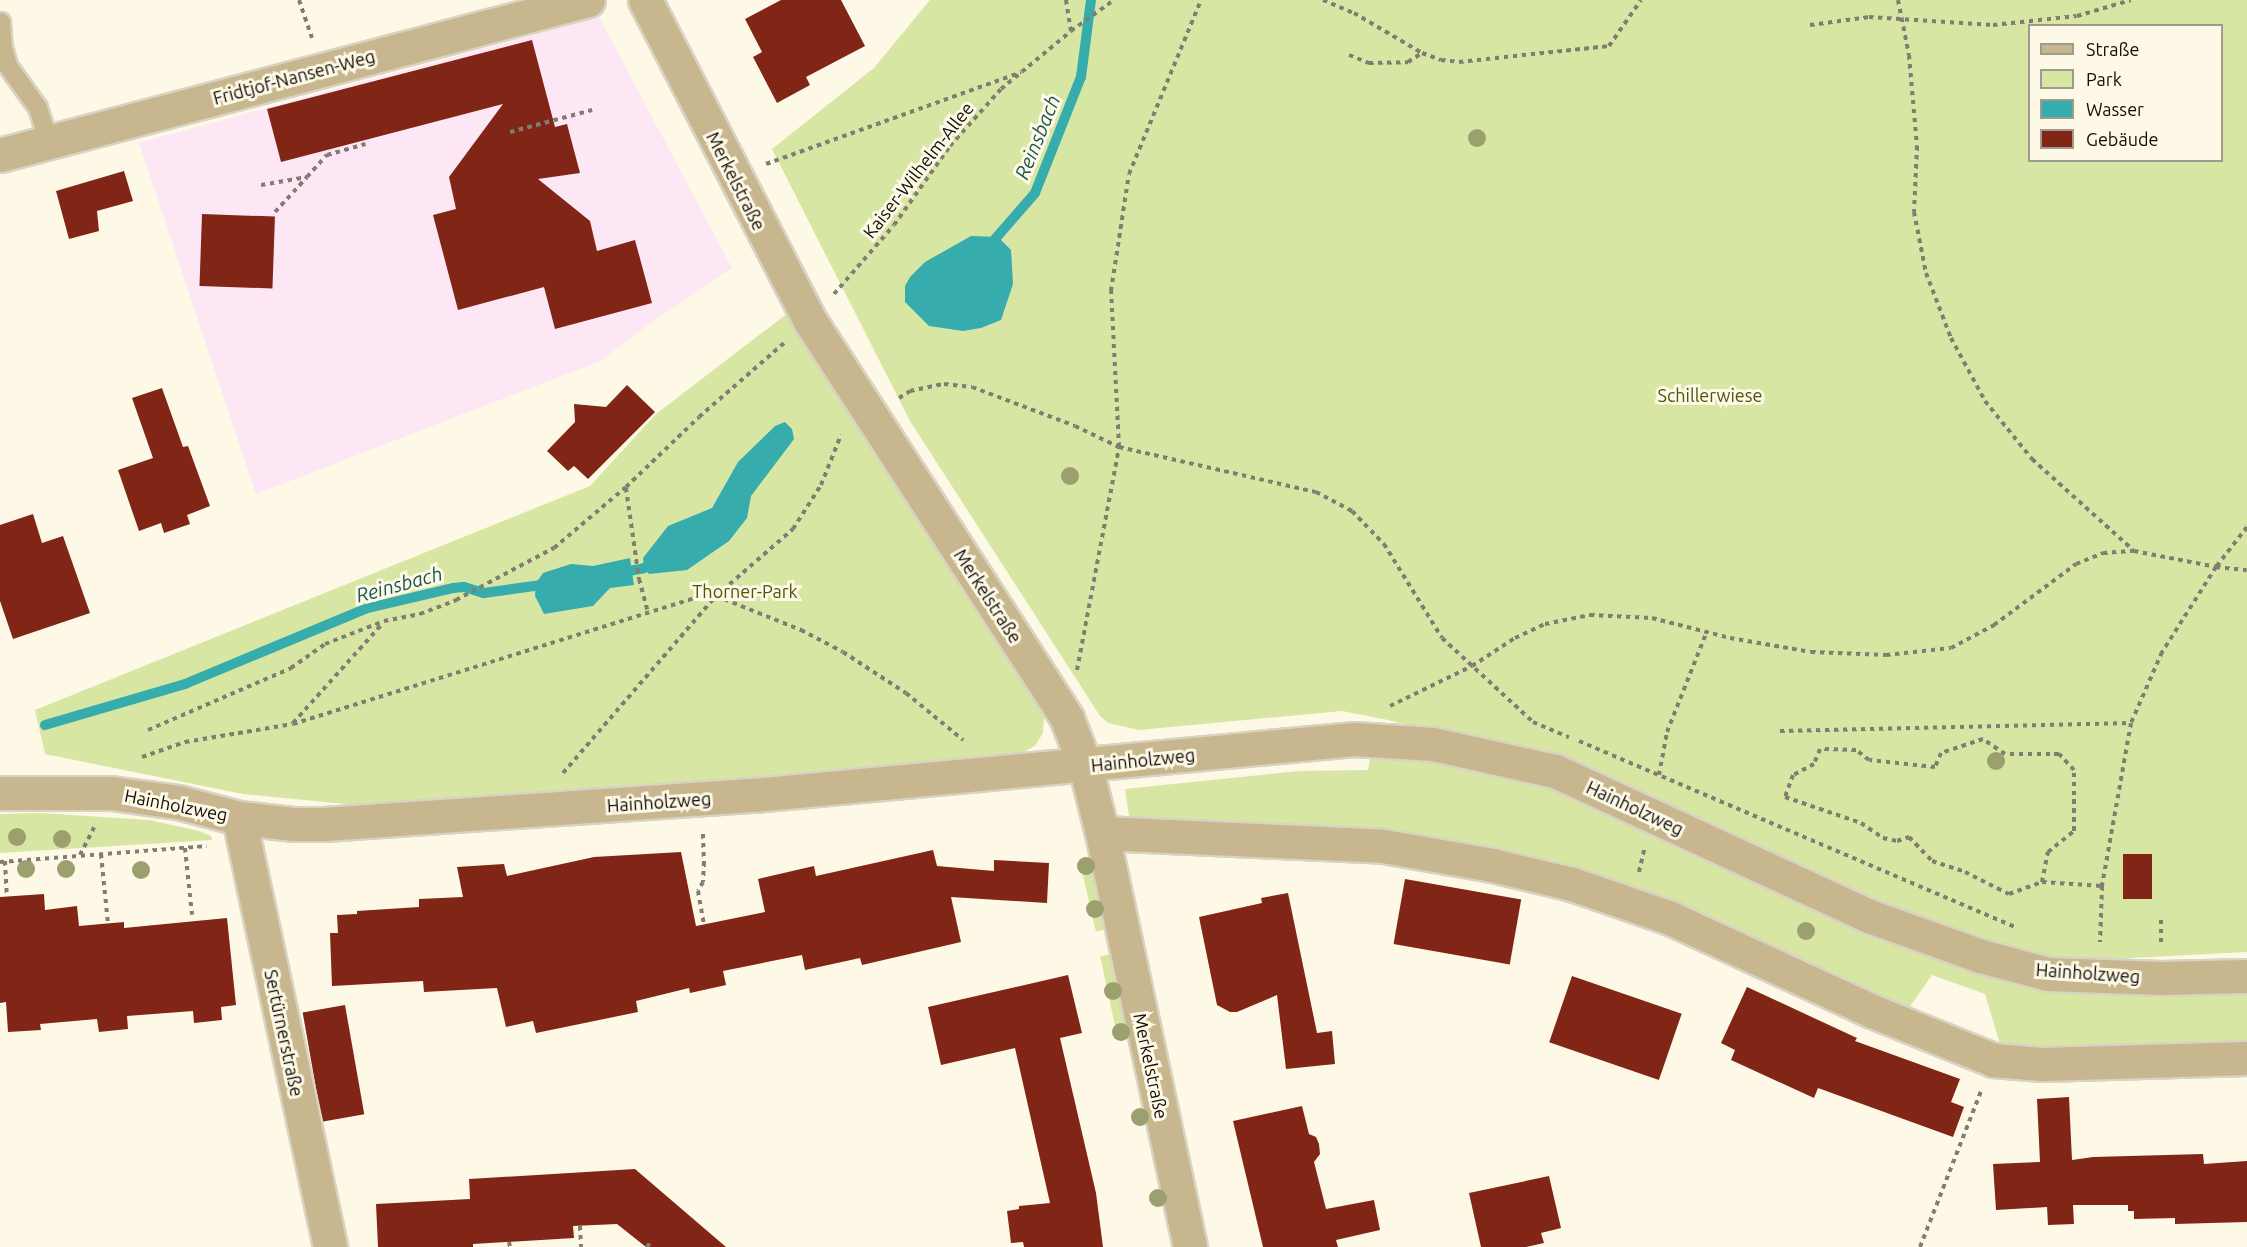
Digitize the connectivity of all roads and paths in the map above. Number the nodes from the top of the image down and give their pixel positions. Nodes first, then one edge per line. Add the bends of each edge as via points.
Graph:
1 (588, 0) edge
2 (645, 0) edge
3 (1066, 0) edge
4 (1114, 0) edge
5 (1201, 0) edge
6 (1323, 0) edge
7 (1641, 0) edge
8 (1898, 0) edge
9 (2131, 0) edge
10 (1903, 17) junction
11 (1, 22) edge
12 (1810, 25) dead end
13 (1071, 31) junction
14 (1422, 53) junction
15 (1349, 55) dead end
16 (1025, 70) junction
17 (592, 110) dead end
18 (510, 132) dead end
19 (49, 142) junction
20 (365, 144) dead end
21 (0, 154) edge
22 (733, 176) junction
23 (307, 177) junction
24 (261, 185) dead end
25 (275, 212) dead end
26 (810, 321) junction
27 (856, 420) junction
28 (1119, 447) junction
29 (626, 487) junction
30 (2247, 527) edge
31 (2134, 551) junction
32 (2216, 567) junction
33 (2247, 570) edge
34 (716, 596) junction
35 (648, 613) junction
36 (384, 621) junction
37 (1707, 631) junction
38 (1472, 666) junction
39 (1053, 697) junction
40 (2131, 723) junction
41 (293, 724) junction
42 (148, 730) dead end
43 (1780, 731) dead end
44 (1354, 739) junction
45 (975, 741) dead end
46 (142, 757) dead end
47 (1085, 765) junction
48 (1659, 775) junction
49 (0, 793) edge
50 (531, 810) junction
51 (242, 831) junction
52 (1101, 833) junction
53 (1646, 840) dead end
54 (185, 848) junction
55 (703, 851) dead end
56 (102, 854) junction
57 (3, 861) edge
58 (2042, 882) junction
59 (2102, 886) junction
60 (7, 896) dead end
61 (1631, 904) junction
62 (192, 915) dead end
63 (108, 924) dead end
64 (705, 924) dead end
65 (2024, 931) dead end
66 (2100, 951) dead end
67 (2247, 976) edge
68 (2247, 1058) edge
69 (1993, 1060) junction
70 (580, 1226) dead end
71 (652, 1240) dead end
72 (330, 1247) edge
73 (581, 1247) edge
74 (647, 1247) edge
75 (1190, 1247) edge
76 (1920, 1247) edge

1 - 19 street, Fridtjof-Nansen-Weg
2 - 22 street, Merkelstraße
3 - 13 path
4 - 13 path, Kaiser-Wilhelm-Allee
5 - 28 path via 1129,174 1111,291
6 - 14 path via 1354,13
7 - 14 path via 1609,46 1459,62
8 - 10 path
9 - 10 path via 2077,16 1994,25
10 - 12 path
10 - 31 path via 1917,146 1914,212 1926,273 1951,338 1985,401 2032,459
11 - 19 lane via 8,66 38,108
13 - 16 path, Kaiser-Wilhelm-Allee
14 - 15 path via 1408,62 1369,63
16 - 22 path
16 - 26 path, Kaiser-Wilhelm-Allee via 1001,89 950,146 894,225
17 - 18 path
19 - 21 street, Fridtjof-Nansen-Weg
20 - 23 path via 327,154
22 - 26 street, Merkelstraße
23 - 24 path
23 - 25 path
26 - 27 street, Merkelstraße
26 - 29 path, Kaiser-Wilhelm-Allee via 699,417
27 - 28 path via 910,391 944,384 972,387
27 - 34 path via 793,529
27 - 39 street, Merkelstraße
28 - 38 path via 1316,492 1352,511 1384,544 1442,638
28 - 39 path via 1074,684
29 - 35 path via 639,579
29 - 36 path, Kaiser-Wilhelm-Allee via 554,548 483,588 420,614
30 - 32 path
31 - 32 path
31 - 37 path via 2103,552 2076,564 1994,625 1951,648 1886,655 1811,652
32 - 33 path
32 - 40 path via 2162,652
34 - 35 path via 698,597
34 - 45 path via 801,630 843,652 906,693 964,741
34 - 50 path
35 - 41 path
36 - 41 path
36 - 42 path, Kaiser-Wilhelm-Allee via 325,644 291,668
37 - 38 path via 1652,618 1590,615 1545,624
37 - 48 path via 1667,732
38 - 44 path via 1368,718
38 - 48 path via 1533,722
39 - 47 street, Merkelstraße via 1067,719
40 - 43 path
40 - 59 path
41 - 46 path via 185,742
44 - 47 street, Hainholzweg
44 - 67 street, Hainholzweg via 1433,744 1555,771 1869,916 1981,956 2048,974
47 - 50 street, Hainholzweg via 754,795
47 - 52 street, Merkelstraße
48 - 65 path
49 - 51 street, Hainholzweg via 111,793 178,802
50 - 51 street, Hainholzweg via 292,824
51 - 54 path
51 - 72 street, Sertürnerstraße
52 - 61 street via 1383,846 1492,865 1572,884
52 - 75 street, Merkelstraße
53 - 61 path
54 - 56 path
54 - 62 path
55 - 64 path via 703,882 698,891
56 - 57 path
56 - 63 path
57 - 60 path
58 - 58 path via 2048,852 2074,831 2074,770 2059,754 2005,754 1983,739 1941,753 1935,767 1869,760 1856,750 1820,748 1814,764 1793,775 1785,797 1861,823 1883,838 1897,841 1909,837 1932,861 2009,894
58 - 59 path
59 - 66 path
61 - 69 street
68 - 69 street via 2042,1064
69 - 76 path
70 - 73 path
71 - 74 path

